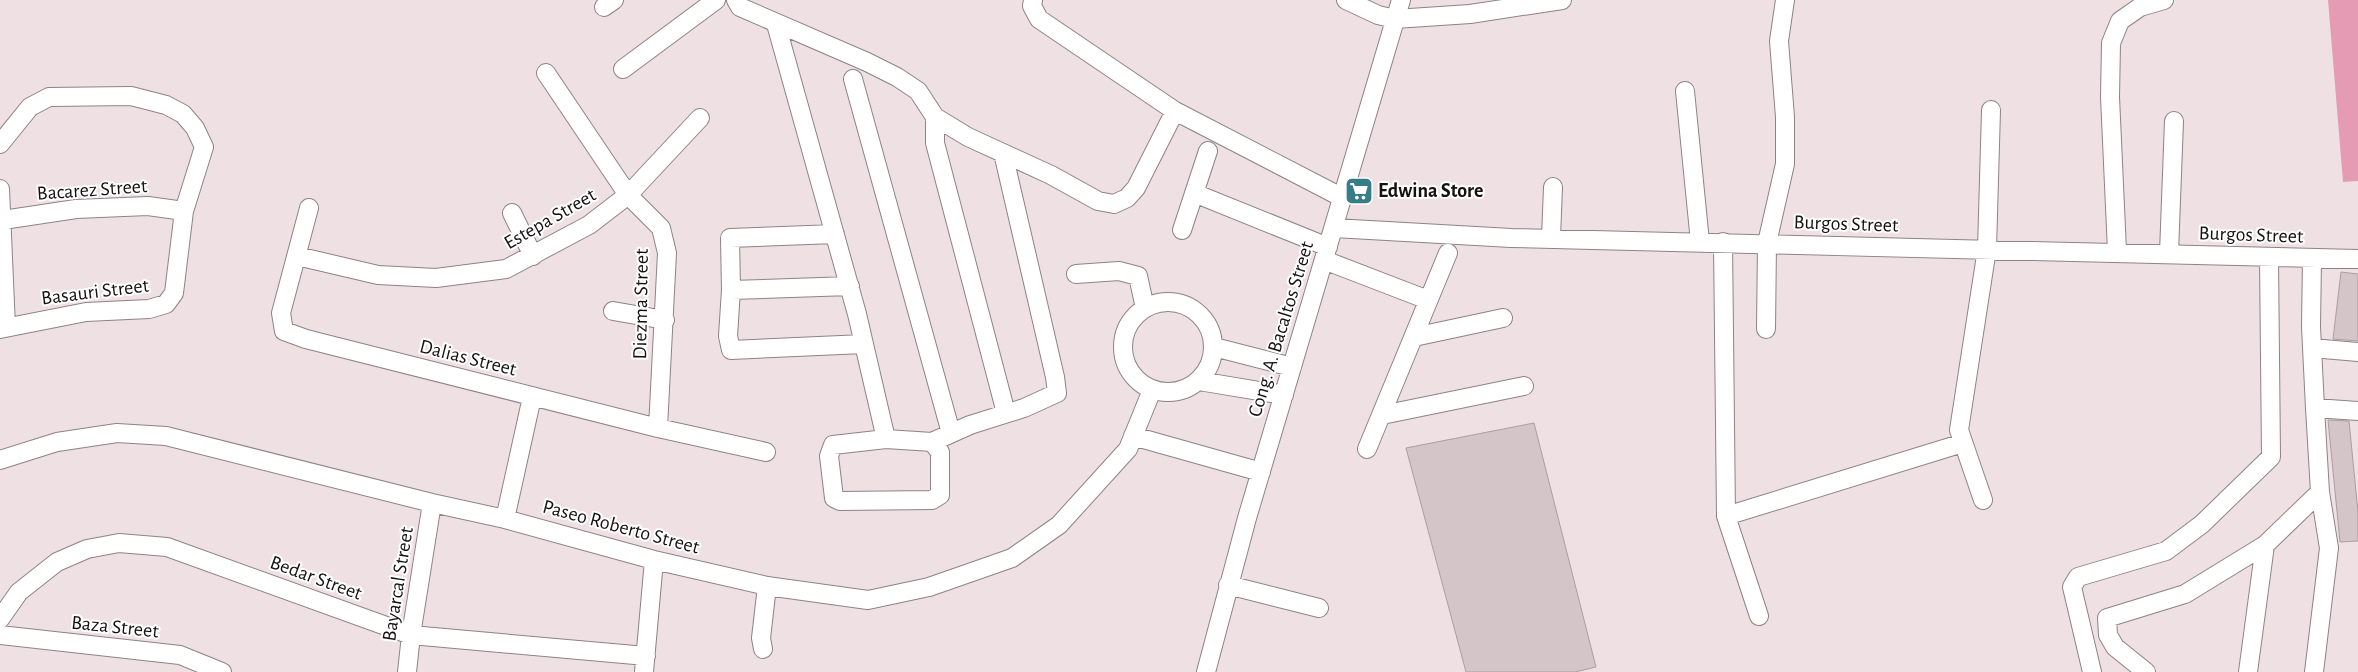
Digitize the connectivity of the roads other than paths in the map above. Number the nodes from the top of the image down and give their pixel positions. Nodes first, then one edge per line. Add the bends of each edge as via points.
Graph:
1 (716, 0) edge
2 (736, 0) edge
3 (1033, 0) edge
4 (1346, 0) edge
5 (1401, 0) edge
6 (1562, 0) edge
7 (1784, 0) edge
8 (2164, 0) edge
9 (1395, 19) junction
10 (776, 24) junction
11 (623, 69) dead end
12 (546, 73) dead end
13 (853, 79) dead end
14 (1685, 91) dead end
15 (1991, 110) dead end
16 (1175, 111) junction
17 (935, 117) junction
18 (700, 118) dead end
19 (2174, 121) dead end
20 (0, 144) edge
21 (1208, 151) dead end
22 (1003, 153) junction
23 (1553, 187) dead end
24 (0, 189) edge
25 (1194, 193) junction
26 (628, 195) junction
27 (1343, 198) junction
28 (309, 208) dead end
29 (184, 212) junction
30 (512, 212) dead end
31 (3, 220) junction
32 (1334, 228) junction
33 (1182, 230) dead end
34 (834, 234) junction
35 (1551, 238) junction
36 (1700, 242) junction
37 (1723, 242) junction
38 (1768, 243) junction
39 (1987, 249) junction
40 (2117, 251) junction
41 (1448, 253) dead end
42 (2170, 253) junction
43 (1326, 254) junction
44 (297, 256) junction
45 (533, 256) junction
46 (2269, 258) junction
47 (2312, 258) junction
48 (2358, 259) edge
49 (1076, 274) dead end
50 (850, 286) junction
51 (731, 290) junction
52 (1428, 300) junction
53 (1145, 308) junction
54 (613, 312) dead end
55 (1503, 318) dead end
56 (665, 320) junction
57 (3, 328) edge
58 (1766, 329) dead end
59 (1414, 337) junction
60 (864, 344) junction
61 (1214, 347) junction
62 (2312, 348) junction
63 (2358, 352) edge
64 (1292, 366) junction
65 (1199, 381) junction
66 (1524, 386) dead end
67 (1152, 390) junction
68 (1284, 395) junction
69 (532, 396) junction
70 (2315, 408) junction
71 (2358, 412) edge
72 (1006, 414) junction
73 (1382, 415) junction
74 (658, 428) junction
75 (951, 433) junction
76 (1133, 436) junction
77 (886, 439) junction
78 (932, 442) junction
79 (1963, 443) junction
80 (1367, 449) dead end
81 (766, 452) dead end
82 (0, 460) edge
83 (1261, 472) junction
84 (2320, 492) junction
85 (1983, 500) dead end
86 (432, 503) junction
87 (1726, 516) junction
88 (505, 518) junction
89 (2265, 545) junction
90 (654, 560) junction
91 (1228, 585) junction
92 (767, 586) junction
93 (1320, 608) dead end
94 (1759, 616) dead end
95 (0, 618) edge
96 (0, 635) edge
97 (410, 635) junction
98 (763, 649) dead end
99 (645, 664) edge
100 (205, 669) edge
101 (222, 672) edge
102 (407, 672) edge
103 (1206, 672) edge
104 (2092, 672) edge
105 (2146, 672) edge
106 (2248, 672) edge
107 (2314, 672) edge

1 - 11 street
2 - 10 street via 740,7
3 - 16 street via 1032,6 1039,19
4 - 9 street
5 - 9 street, Cong. A. Bacaltos Street
6 - 9 street via 1470,14
7 - 38 street via 1779,41 1785,164
8 - 40 street via 2140,6 2120,21 2111,43 2110,97
9 - 27 street, Cong. A. Bacaltos Street
10 - 17 street via 897,77 918,91
10 - 34 street
12 - 26 street
13 - 75 street
14 - 36 street
15 - 39 street
16 - 22 street via 1136,188 1127,198 1114,204 1098,201
16 - 27 street
17 - 22 street
17 - 72 street via 935,143
18 - 26 street, Estepa Street
19 - 42 street
20 - 29 street via 30,107 49,97 131,96 166,105 183,114 195,128 204,147
21 - 25 street
22 - 72 street via 1056,377 1057,393
23 - 35 street
24 - 31 street
25 - 33 street
25 - 43 street
26 - 45 street, Estepa Street via 589,225
26 - 56 street, Diezma Street via 661,228 667,253
27 - 32 street, Cong. A. Bacaltos Street
28 - 44 street, Dalias Street
29 - 31 street, Bacarez Street via 148,206 76,209
29 - 57 street, Basauri Street via 174,293 166,304 149,309 86,312
30 - 45 street
31 - 57 street
32 - 35 street, Burgos Street
32 - 43 street, Cong. A. Bacaltos Street
34 - 50 street
34 - 51 street via 730,238
35 - 36 street, Burgos Street
36 - 37 street, Burgos Street
37 - 38 street, Burgos Street
37 - 87 street
38 - 39 street, Burgos Street
38 - 58 street
39 - 40 street, Burgos Street
39 - 79 street via 1959,430
40 - 42 street, Burgos Street
41 - 52 street
42 - 46 street, Burgos Street
43 - 52 street
43 - 64 street, Cong. A. Bacaltos Street
44 - 45 street, Estepa Street via 378,275 436,278 506,269
44 - 69 street, Dalias Street via 281,313 284,331
46 - 47 street, Burgos Street
46 - 104 street via 2272,457 2202,524 2166,551 2078,577 2072,587
47 - 48 street, Burgos Street
47 - 62 street
49 - 53 street via 1119,271 1138,276
50 - 51 street
50 - 60 street
51 - 60 street via 728,336 731,350
52 - 59 street
53 - 61 street via 1171,302 1196,311 1209,327
53 - 67 street via 1132,319 1124,334 1123,351 1127,368
54 - 56 street
55 - 59 street
56 - 74 street, Diezma Street
59 - 73 street
60 - 77 street
61 - 64 street
61 - 65 street via 1211,366
62 - 63 street
62 - 70 street
64 - 68 street, Cong. A. Bacaltos Street
65 - 67 street via 1185,390 1168,393
65 - 68 street
66 - 73 street
67 - 76 street, Paseo Roberto Street
68 - 83 street, Cong. A. Bacaltos Street
69 - 74 street, Dalias Street
69 - 88 street
70 - 71 street
70 - 84 street
72 - 75 street
73 - 80 street
74 - 81 street, Dalias Street
75 - 78 street
76 - 83 street
76 - 92 street, Paseo Roberto Street via 1128,449 1059,525 1012,558 929,587 868,600
77 - 78 street
77 - 78 street via 833,445 829,456 834,498 840,501 932,500 940,495 940,452
79 - 85 street
79 - 87 street
82 - 86 street, Paseo Roberto Street via 57,442 117,433 166,436
83 - 91 street, Cong. A. Bacaltos Street
84 - 89 street
84 - 107 street via 2329,548
86 - 88 street, Paseo Roberto Street
86 - 97 street, Bayarcal Street
87 - 94 street
88 - 90 street, Paseo Roberto Street
89 - 105 street via 2185,594 2107,618 2108,635 2115,647
89 - 106 street
90 - 92 street, Paseo Roberto Street
90 - 99 street
91 - 93 street
91 - 103 street, Cong. A. Bacaltos Street
92 - 98 street via 761,638
95 - 97 street, Bedar Street via 19,592 57,562 87,549 119,542 167,547
96 - 100 street, Baza Street via 180,655
97 - 99 street, Bedar Street
97 - 102 street, Bayarcal Street
100 - 101 street, Baza Street

